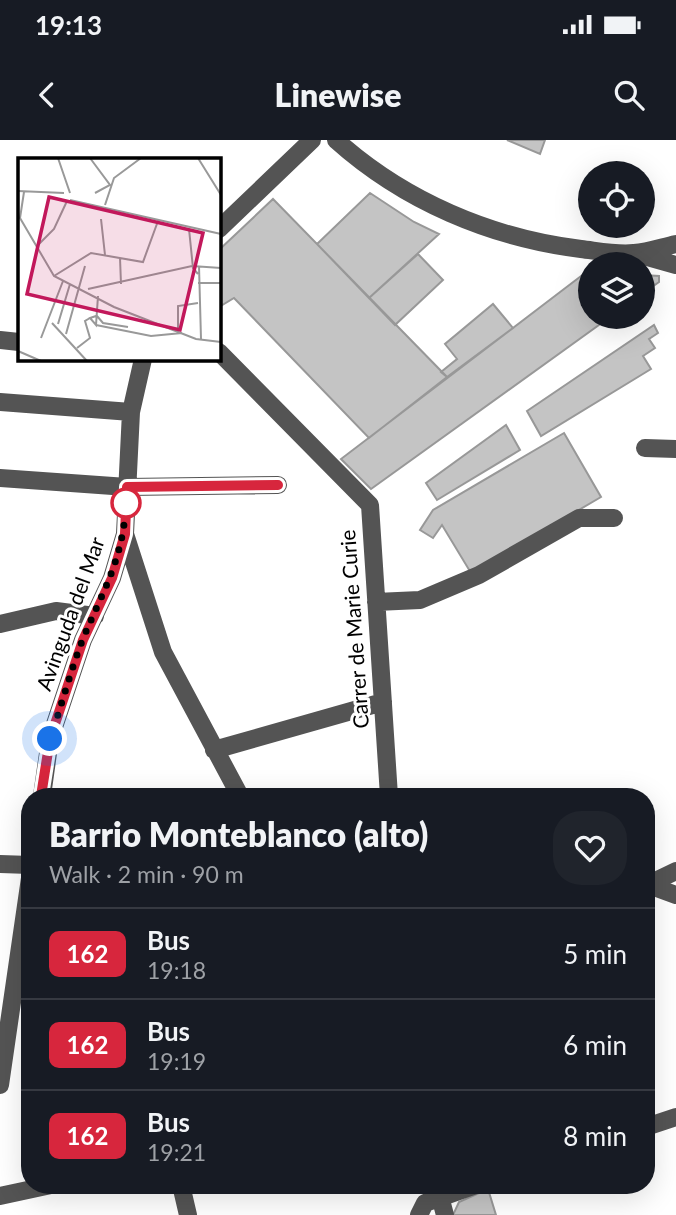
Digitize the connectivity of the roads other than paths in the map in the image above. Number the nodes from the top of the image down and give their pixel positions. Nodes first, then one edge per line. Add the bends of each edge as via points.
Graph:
1 (312, 140) edge
2 (336, 140) edge
3 (220, 228) edge
4 (676, 244) edge
5 (624, 252) edge
6 (639, 252) edge
7 (655, 259) edge
8 (676, 265) edge
9 (0, 340) edge
10 (18, 342) edge
11 (220, 353) edge
12 (142, 360) edge
13 (0, 402) edge
14 (131, 412) junction
15 (645, 448) dead end
16 (676, 449) edge
17 (0, 478) edge
18 (278, 485) dead end
19 (127, 487) junction
20 (614, 518) dead end
21 (125, 534) junction
22 (376, 602) junction
23 (95, 616) junction
24 (0, 624) edge
25 (383, 702) junction
26 (214, 750) junction
27 (42, 788) edge
28 (235, 788) edge
29 (388, 788) edge
30 (0, 864) edge
31 (21, 865) edge
32 (676, 872) edge
33 (655, 881) edge
34 (655, 887) edge
35 (676, 895) edge
36 (21, 929) edge
37 (5, 1021) edge
38 (0, 1085) edge
39 (676, 1117) edge
40 (655, 1124) edge
41 (21, 1191) edge
42 (183, 1194) edge
43 (435, 1194) edge
44 (441, 1194) edge
45 (0, 1196) edge
46 (188, 1215) edge
47 (419, 1215) edge
48 (445, 1215) edge

1 - 3 street
2 - 5 street via 409,194 473,225 542,244
4 - 6 street
7 - 8 street
9 - 10 street
11 - 22 street, Carrer de Marie Curie via 370,505
12 - 14 street, Avinguda del Mar
13 - 14 street
14 - 19 street, Avinguda del Mar
15 - 16 street
17 - 19 street
18 - 19 street
19 - 21 street, Avinguda del Mar
20 - 22 street via 579,518 479,575 420,600
21 - 23 street, Avinguda del Mar
21 - 26 street via 163,652
22 - 25 street, Carrer de Marie Curie
23 - 24 street via 56,611
23 - 27 street, Avinguda del Mar via 50,739
25 - 26 street
25 - 29 street, Carrer de Marie Curie
26 - 28 street
30 - 31 street
32 - 33 street
34 - 35 street
36 - 37 street
37 - 38 street
39 - 40 street
41 - 45 street
42 - 46 street
43 - 47 street
44 - 48 street

